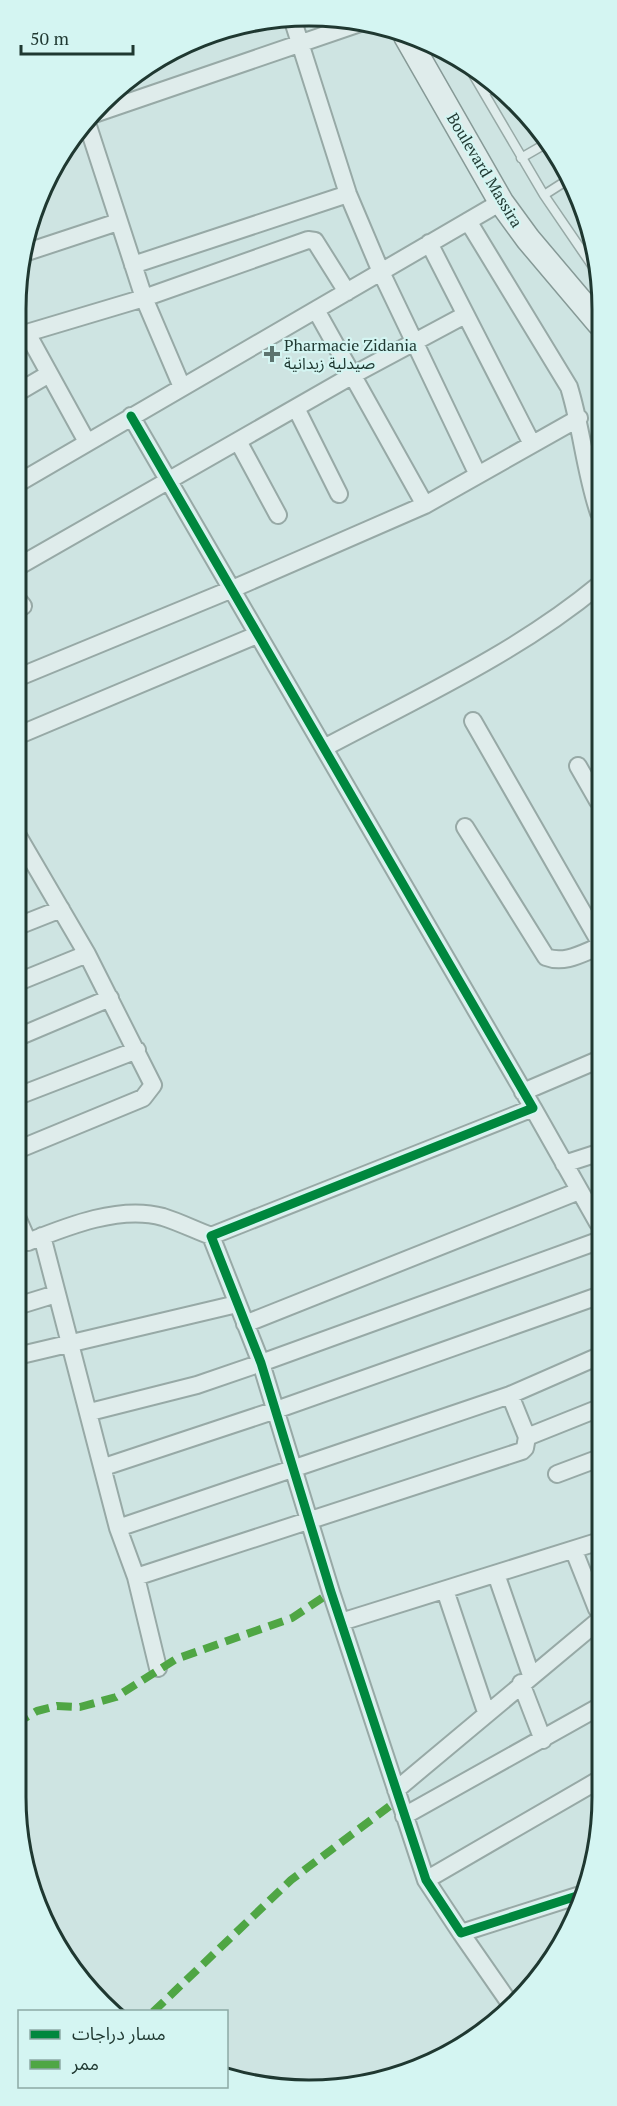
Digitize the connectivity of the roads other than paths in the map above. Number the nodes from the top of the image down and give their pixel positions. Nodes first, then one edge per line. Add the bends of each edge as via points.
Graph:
1 (295, 26) edge
2 (344, 28) edge
3 (300, 42) junction
4 (411, 45) edge
5 (477, 81) edge
6 (489, 90) edge
7 (484, 93) junction
8 (107, 110) edge
9 (89, 130) edge
10 (541, 147) edge
11 (521, 158) junction
12 (562, 183) edge
13 (348, 194) junction
14 (544, 195) junction
15 (501, 202) junction
16 (468, 221) junction
17 (118, 222) junction
18 (429, 243) junction
19 (32, 251) edge
20 (587, 258) edge
21 (133, 265) junction
22 (381, 272) junction
23 (347, 292) junction
24 (144, 298) junction
25 (316, 310) junction
26 (465, 315) junction
27 (592, 315) edge
28 (26, 333) edge
29 (26, 337) edge
30 (414, 342) junction
31 (49, 374) junction
32 (353, 375) junction
33 (26, 387) edge
34 (182, 387) junction
35 (296, 408) junction
36 (131, 416) junction
37 (579, 418) junction
38 (238, 441) junction
39 (87, 442) junction
40 (532, 444) junction
41 (478, 475) junction
42 (26, 478) edge
43 (167, 482) junction
44 (592, 490) edge
45 (339, 494) dead end
46 (425, 505) junction
47 (278, 515) dead end
48 (26, 563) edge
49 (230, 590) junction
50 (592, 590) edge
51 (257, 635) junction
52 (26, 674) edge
53 (473, 721) dead end
54 (26, 732) edge
55 (324, 748) junction
56 (578, 766) dead end
57 (592, 790) edge
58 (465, 827) dead end
59 (26, 850) edge
60 (61, 909) junction
61 (26, 923) edge
62 (592, 929) edge
63 (592, 949) edge
64 (87, 954) junction
65 (26, 979) edge
66 (110, 998) junction
67 (26, 1034) edge
68 (137, 1050) junction
69 (592, 1063) edge
70 (523, 1092) junction
71 (26, 1093) edge
72 (533, 1108) junction
73 (26, 1146) edge
74 (592, 1155) edge
75 (564, 1164) junction
76 (579, 1191) junction
77 (592, 1213) edge
78 (211, 1236) junction
79 (29, 1242) edge
80 (592, 1243) edge
81 (56, 1294) junction
82 (592, 1298) edge
83 (26, 1303) edge
84 (237, 1304) junction
85 (245, 1324) junction
86 (69, 1345) junction
87 (26, 1354) edge
88 (592, 1359) edge
89 (261, 1363) junction
90 (510, 1395) junction
91 (276, 1410) junction
92 (592, 1411) edge
93 (90, 1412) junction
94 (527, 1437) junction
95 (592, 1461) edge
96 (104, 1467) junction
97 (294, 1467) junction
98 (557, 1474) dead end
99 (311, 1521) junction
100 (118, 1528) junction
101 (592, 1544) edge
102 (574, 1551) junction
103 (496, 1574) junction
104 (136, 1577) junction
105 (445, 1590) junction
106 (592, 1596) edge
107 (341, 1622) junction
108 (592, 1626) edge
109 (158, 1668) dead end
110 (526, 1679) junction
111 (592, 1711) edge
112 (486, 1712) junction
113 (543, 1740) junction
114 (592, 1784) edge
115 (396, 1790) junction
116 (404, 1816) junction
117 (426, 1880) junction
118 (573, 1897) edge
119 (461, 1933) junction
120 (508, 1999) edge

1 - 3 street
2 - 3 street
3 - 8 street
3 - 13 street
4 - 15 main road, Boulevard Massira
5 - 7 lane
6 - 7 lane
7 - 11 lane
9 - 17 street
10 - 11 lane
11 - 14 lane
12 - 14 lane
13 - 21 street
13 - 22 street
14 - 20 lane
15 - 16 street
15 - 27 main road, Boulevard Massira
16 - 18 street
16 - 37 street via 569,387
17 - 19 street
17 - 21 street
18 - 22 street
18 - 26 street
21 - 24 street
22 - 23 street
22 - 30 street
23 - 24 street via 315,241 308,240
23 - 25 street
24 - 28 street
24 - 34 street
25 - 32 street
25 - 34 street
26 - 30 street
26 - 40 street
29 - 31 street
30 - 32 street
30 - 41 street
31 - 33 street
31 - 39 street
32 - 35 street
32 - 46 street
34 - 36 street
35 - 38 street
35 - 45 street
36 - 39 street
36 - 43 street
37 - 40 street
37 - 44 street
38 - 43 street
38 - 47 street
39 - 42 street
40 - 41 street
41 - 46 street
43 - 48 street
43 - 49 street
46 - 49 street
49 - 51 street
49 - 52 street
50 - 55 street via 498,655
51 - 54 street
51 - 55 street
53 - 62 street
55 - 70 street
56 - 57 street
58 - 63 street via 546,957 564,960
59 - 60 street
60 - 61 street
60 - 64 street
64 - 65 street
64 - 66 street
66 - 67 street
66 - 68 street
68 - 71 street
68 - 73 street via 153,1085 143,1098
69 - 70 street
70 - 72 street
72 - 75 street
72 - 78 street
74 - 75 street
75 - 76 street
76 - 77 street
76 - 85 street
78 - 79 street via 162,1217 124,1214
78 - 84 street
79 - 81 street
80 - 89 street
81 - 83 street
81 - 86 street
82 - 91 street
84 - 85 street
84 - 86 street
85 - 89 street
86 - 87 street
86 - 93 street
88 - 90 street
89 - 91 street
89 - 93 street via 197,1385
90 - 94 street
90 - 97 street
91 - 96 street
91 - 97 street
92 - 94 street
93 - 96 street
94 - 99 street via 522,1451
95 - 98 street
96 - 100 street
97 - 99 street
97 - 100 street
99 - 104 street
99 - 107 street
100 - 104 street
101 - 102 street
102 - 103 street
102 - 106 street
103 - 105 street
103 - 110 street
104 - 109 street
105 - 107 street
105 - 112 street
107 - 115 street
108 - 110 street
110 - 112 street
110 - 113 street
111 - 113 street
112 - 115 street
113 - 116 street
114 - 117 street
115 - 116 street
116 - 117 street
117 - 119 street
118 - 119 street
119 - 120 street

